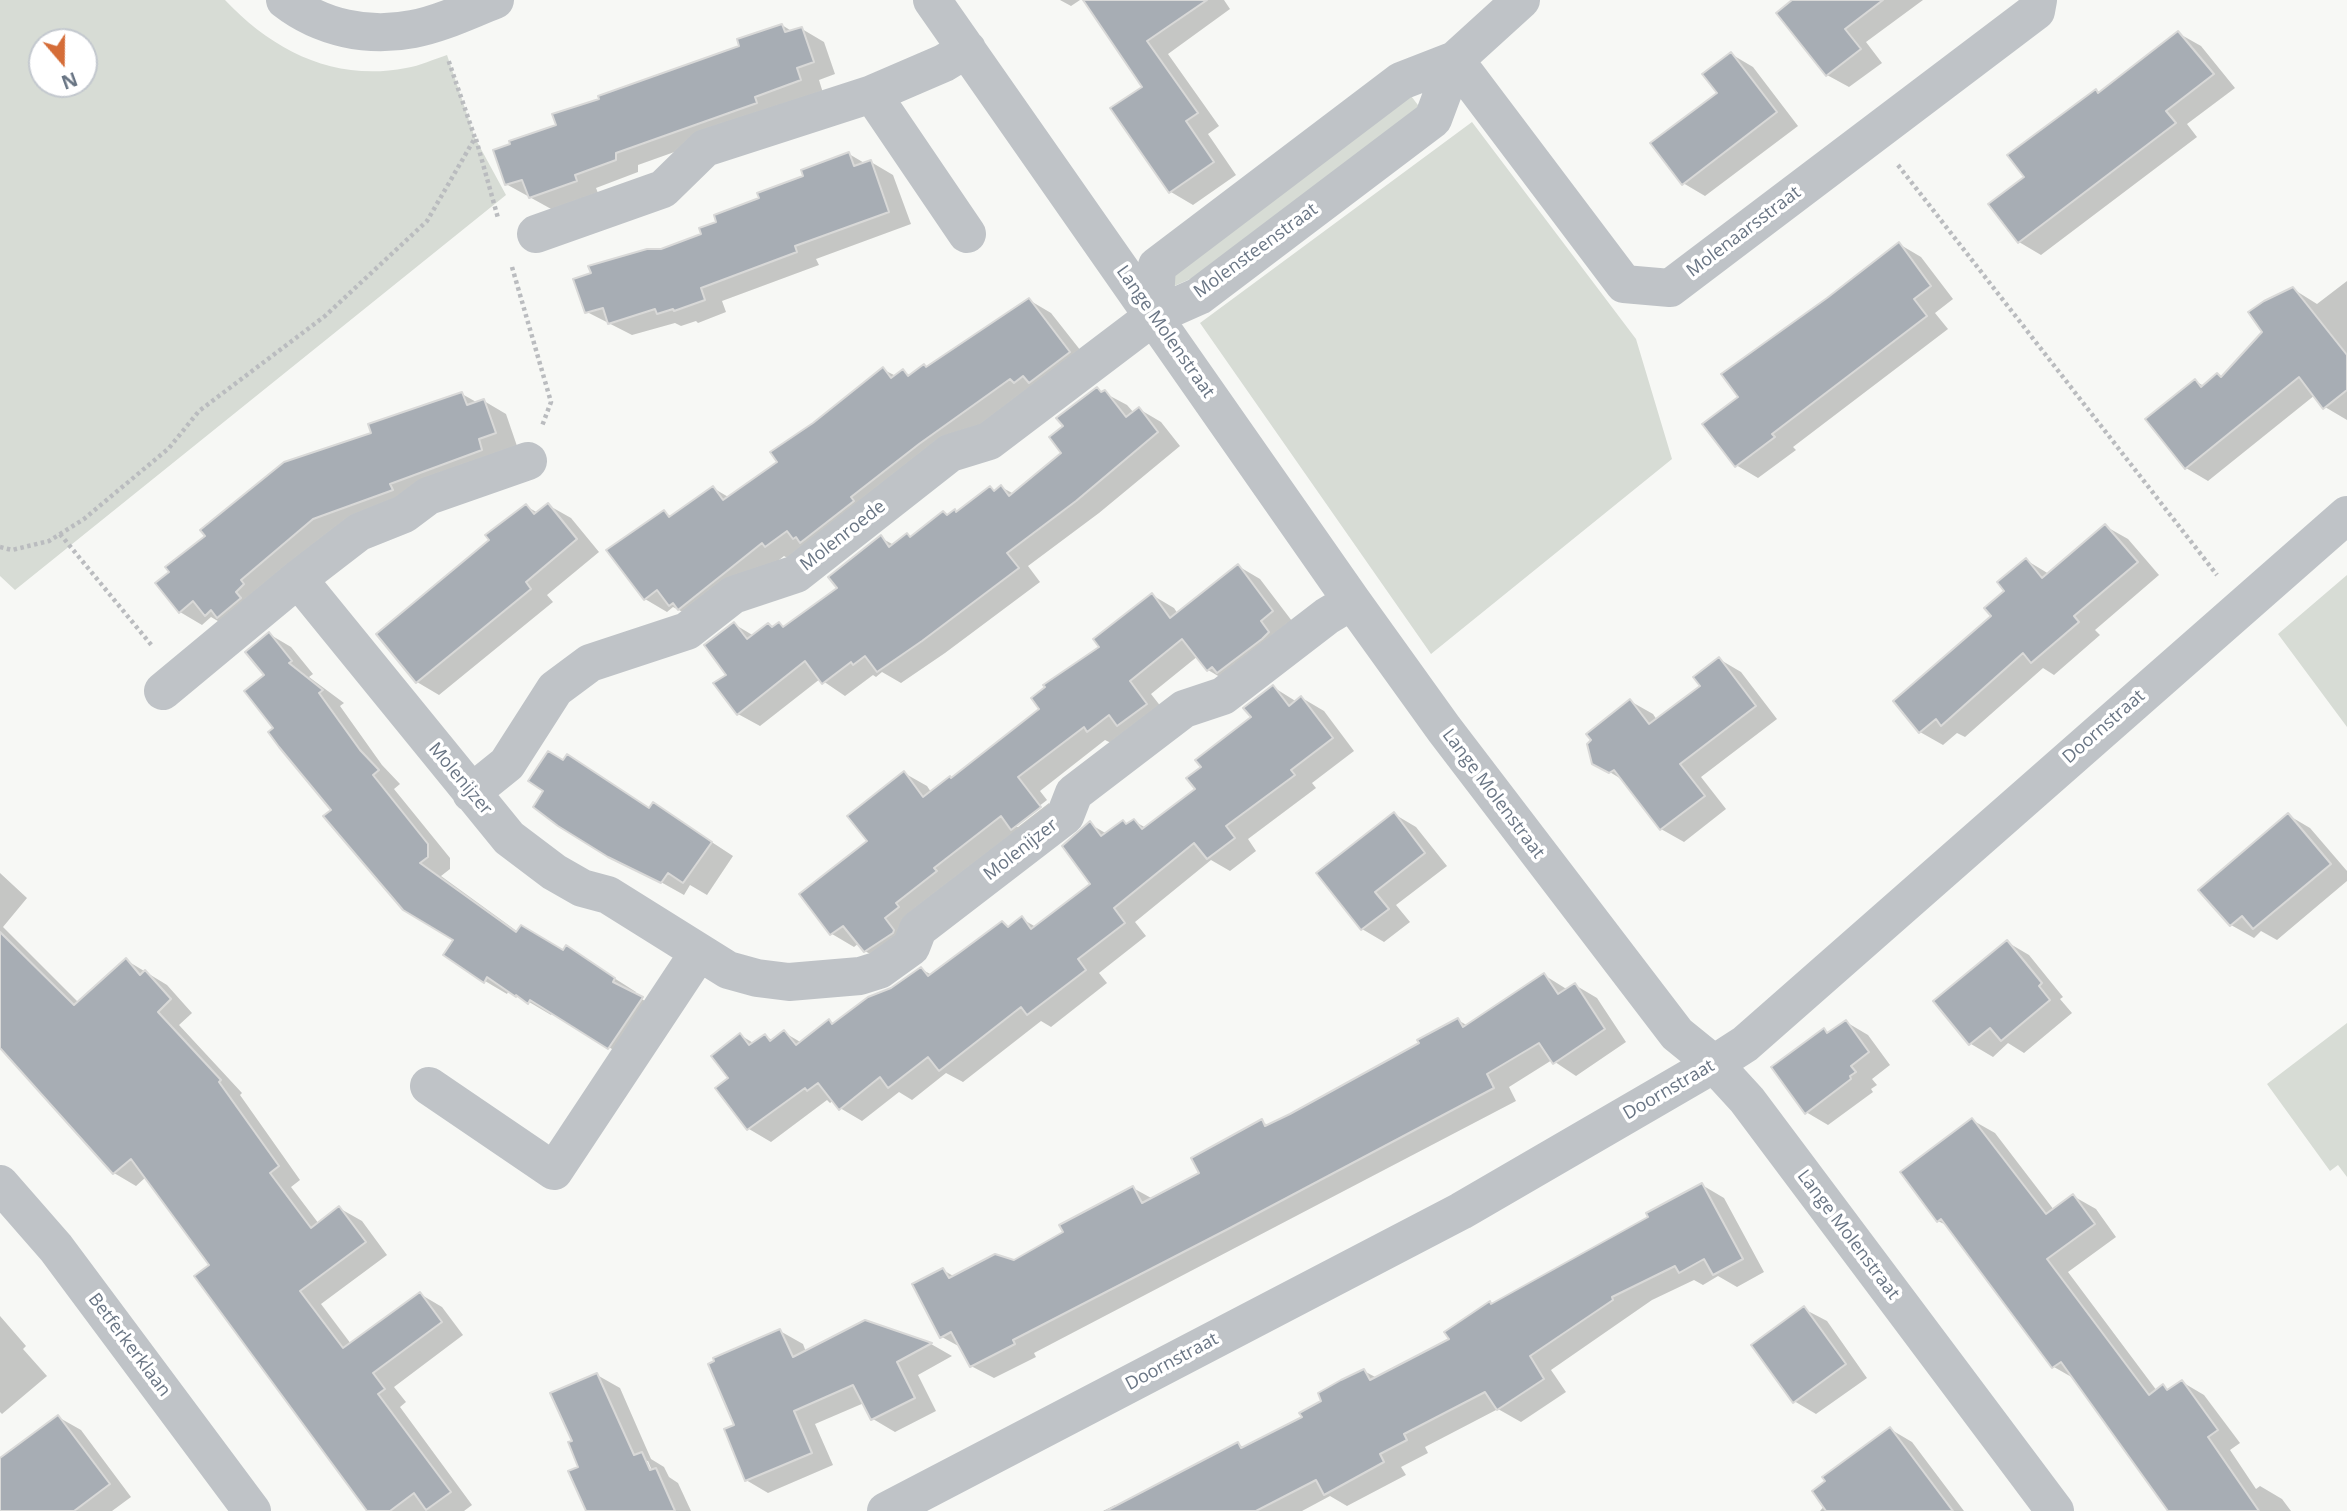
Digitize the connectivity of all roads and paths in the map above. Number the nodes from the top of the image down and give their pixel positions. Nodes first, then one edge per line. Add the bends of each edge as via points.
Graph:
1 (285, 0) edge
2 (495, 0) edge
3 (932, 0) edge
4 (1521, 0) edge
5 (2038, 0) edge
6 (435, 22) junction
7 (967, 49) junction
8 (1455, 60) junction
9 (872, 94) junction
10 (1873, 134) junction
11 (475, 138) junction
12 (967, 234) dead end
13 (516, 240) junction
14 (1154, 316) junction
15 (528, 461) joint
16 (2347, 515) edge
17 (60, 534) junction
18 (0, 547) edge
19 (298, 579) junction
20 (1352, 601) junction
21 (2242, 606) junction
22 (170, 685) joint
23 (471, 793) junction
24 (699, 952) junction
25 (1714, 1064) junction
26 (429, 1087) dead end
27 (0, 1184) edge
28 (252, 1511) edge
29 (886, 1511) edge
30 (2055, 1511) edge

1 - 6 street via 321,21 359,31 388,33
2 - 6 street
3 - 7 street, Lange Molenstraat
4 - 8 street
5 - 10 street, Molenaarsstraat via 2036,11
6 - 11 path
7 - 9 street
7 - 14 street, Lange Molenstraat
8 - 10 street, Molenaarsstraat via 1624,284 1670,288
8 - 14 street via 1401,81 1157,266
9 - 12 street
9 - 13 street via 705,148 663,189
10 - 21 path
11 - 13 path
11 - 17 path via 426,221 325,316 199,411 169,449
13 - 15 path via 551,402
14 - 20 street, Lange Molenstraat
14 - 23 street, Molenroede via 989,441 950,453 796,574 733,595 687,631 590,663 555,689 507,764
15 - 19 street via 428,496 404,514 359,532
16 - 21 street, Doornstraat
17 - 18 path via 12,550
17 - 22 path
19 - 22 street
19 - 23 street, Molenijzer
20 - 24 street, Molenijzer via 1223,696 1184,709 1074,793 1065,816 918,929 911,947 880,971 789,982 728,970
20 - 25 street, Lange Molenstraat via 1677,1034
21 - 25 street, Doornstraat via 1745,1044
23 - 24 street, Molenijzer via 509,838 554,872 582,888 608,895
24 - 26 street via 554,1171
25 - 29 street, Doornstraat via 1461,1211
25 - 30 street, Lange Molenstraat via 1747,1100
27 - 28 street, Betferkerklaan via 55,1248

